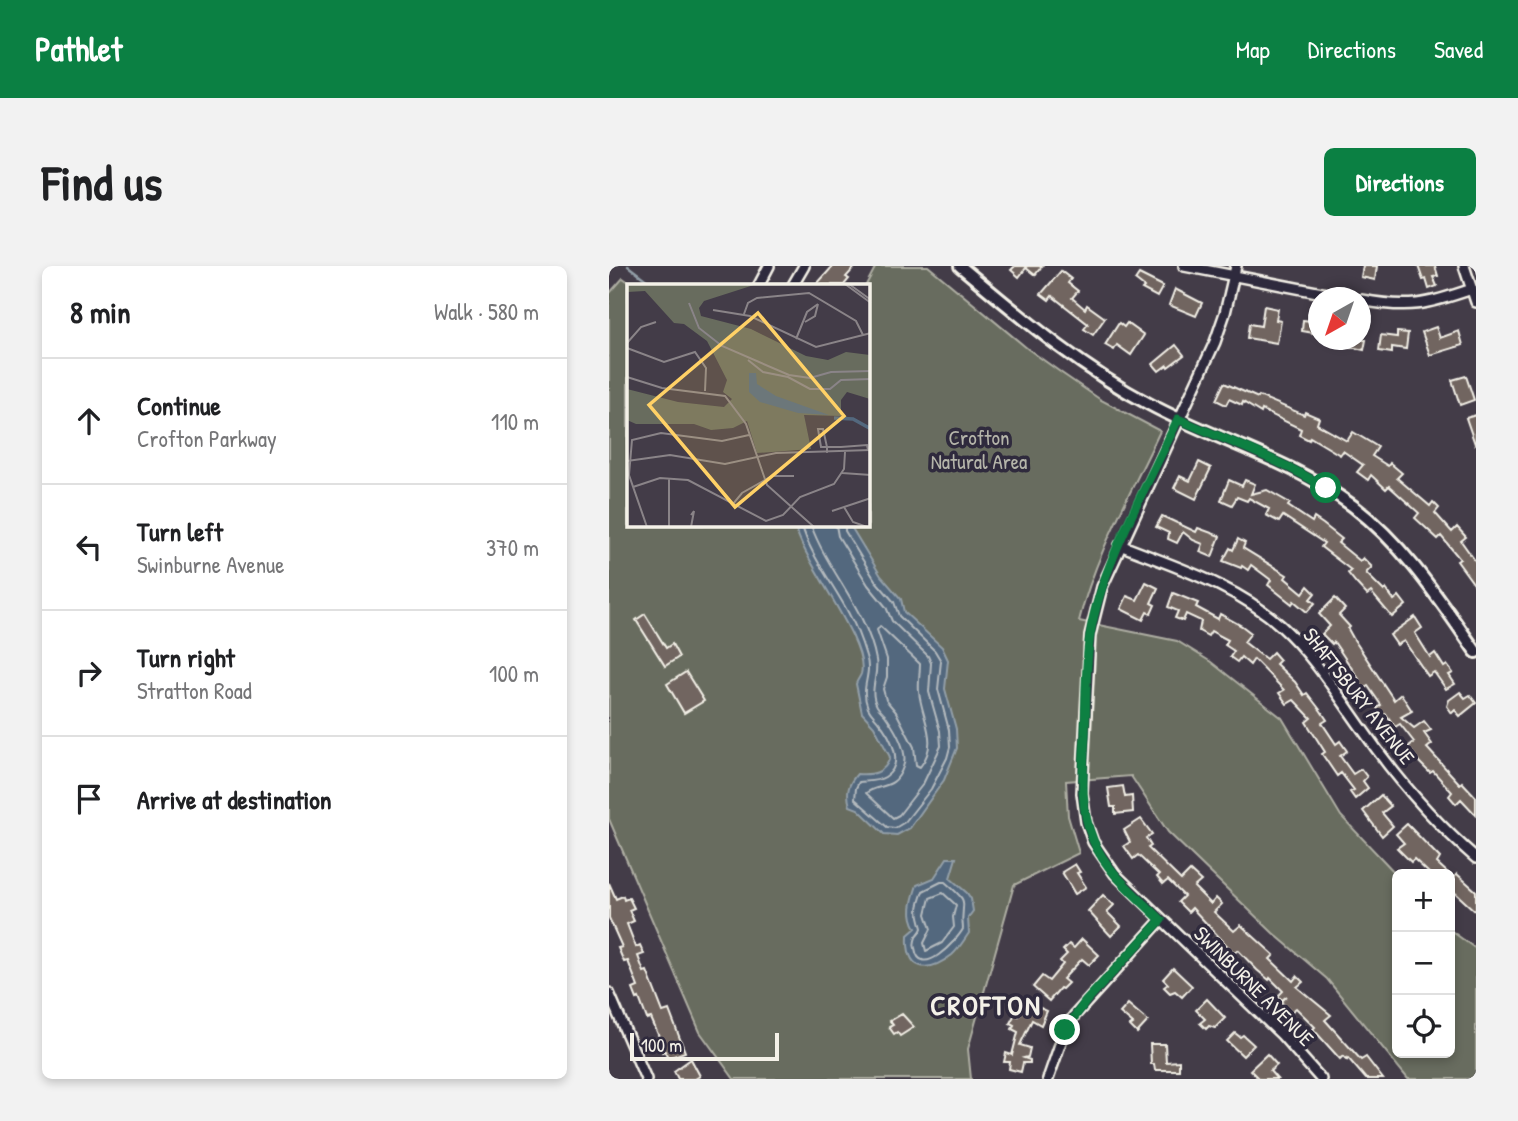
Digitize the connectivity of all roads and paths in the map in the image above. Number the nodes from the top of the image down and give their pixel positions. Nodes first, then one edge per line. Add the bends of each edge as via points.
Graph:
1 (769, 266) edge
2 (804, 266) edge
3 (960, 266) edge
4 (1184, 266) edge
5 (1464, 266) edge
6 (1235, 271) edge
7 (760, 284) edge
8 (794, 284) edge
9 (1308, 288) edge
10 (1472, 289) junction
11 (1371, 302) edge
12 (1476, 302) edge
13 (1178, 419) junction
14 (1119, 545) junction
15 (1476, 652) edge
16 (1476, 858) edge
17 (1161, 920) junction
18 (609, 993) edge
19 (646, 1079) edge
20 (1048, 1079) edge
21 (1321, 1079) edge

1 - 7 street
2 - 8 street
3 - 13 street via 1073,359
4 - 6 street
5 - 10 street
6 - 9 street
6 - 13 street, SWINBURNE AVENUE via 1215,342
10 - 11 street via 1415,306
10 - 12 street
13 - 14 street, SWINBURNE AVENUE
13 - 15 street via 1299,471 1353,507 1411,561
14 - 16 street, SHAFTSBURY AVENUE via 1225,588 1279,624 1323,672 1409,790
14 - 17 street, SWINBURNE AVENUE via 1090,635 1082,793 1086,822 1102,858
17 - 20 street via 1074,1016
17 - 21 street, SWINBURNE AVENUE via 1282,1035
18 - 19 street

